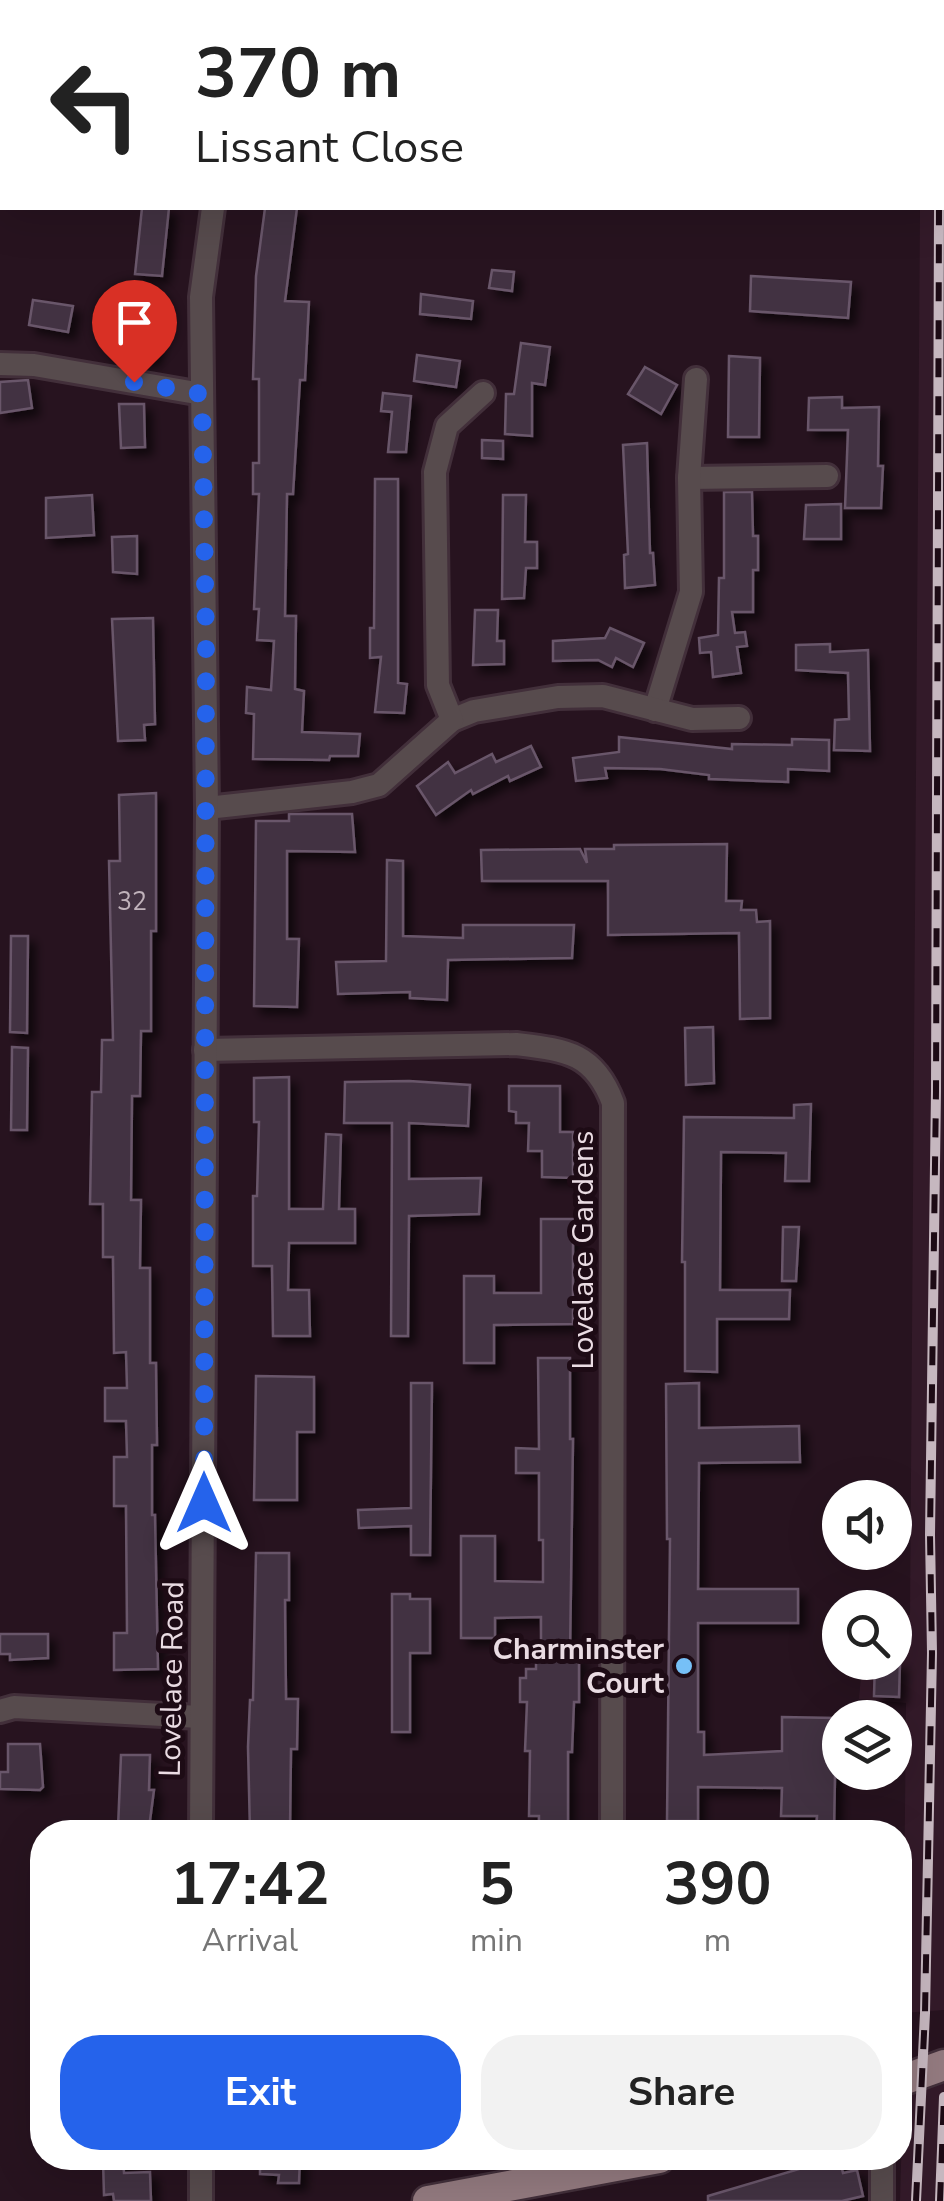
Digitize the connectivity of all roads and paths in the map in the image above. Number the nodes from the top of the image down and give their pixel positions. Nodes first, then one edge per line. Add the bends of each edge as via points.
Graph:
1 (213, 210) edge
2 (0, 364) edge
3 (696, 379) dead end
4 (483, 393) dead end
5 (202, 394) junction
6 (827, 476) dead end
7 (689, 478) junction
8 (654, 710) junction
9 (739, 718) dead end
10 (452, 720) junction
11 (206, 808) junction
12 (205, 1050) junction
13 (0, 1711) edge
14 (200, 1717) junction
15 (200, 1820) edge
16 (612, 1820) edge
17 (944, 2065) edge
18 (912, 2077) edge
19 (201, 2170) edge
20 (577, 2170) edge
21 (882, 2170) edge
22 (201, 2201) edge
23 (428, 2201) edge
24 (882, 2201) edge

1 - 5 street, Lovelace Road via 201,296
2 - 5 street
3 - 7 street
4 - 10 street via 447,426 434,472 438,685
5 - 11 street, Lovelace Road
6 - 7 street
7 - 8 street via 690,592
8 - 9 street via 692,720
8 - 10 street via 603,696 558,698
10 - 11 street via 379,785
11 - 12 street, Lovelace Road
12 - 14 street, Lovelace Road
12 - 16 street, Lovelace Gardens via 516,1044 585,1059 605,1082 613,1103
13 - 14 street
14 - 15 street, Lovelace Road
17 - 18 main road
19 - 22 street
20 - 23 main road
21 - 24 street

